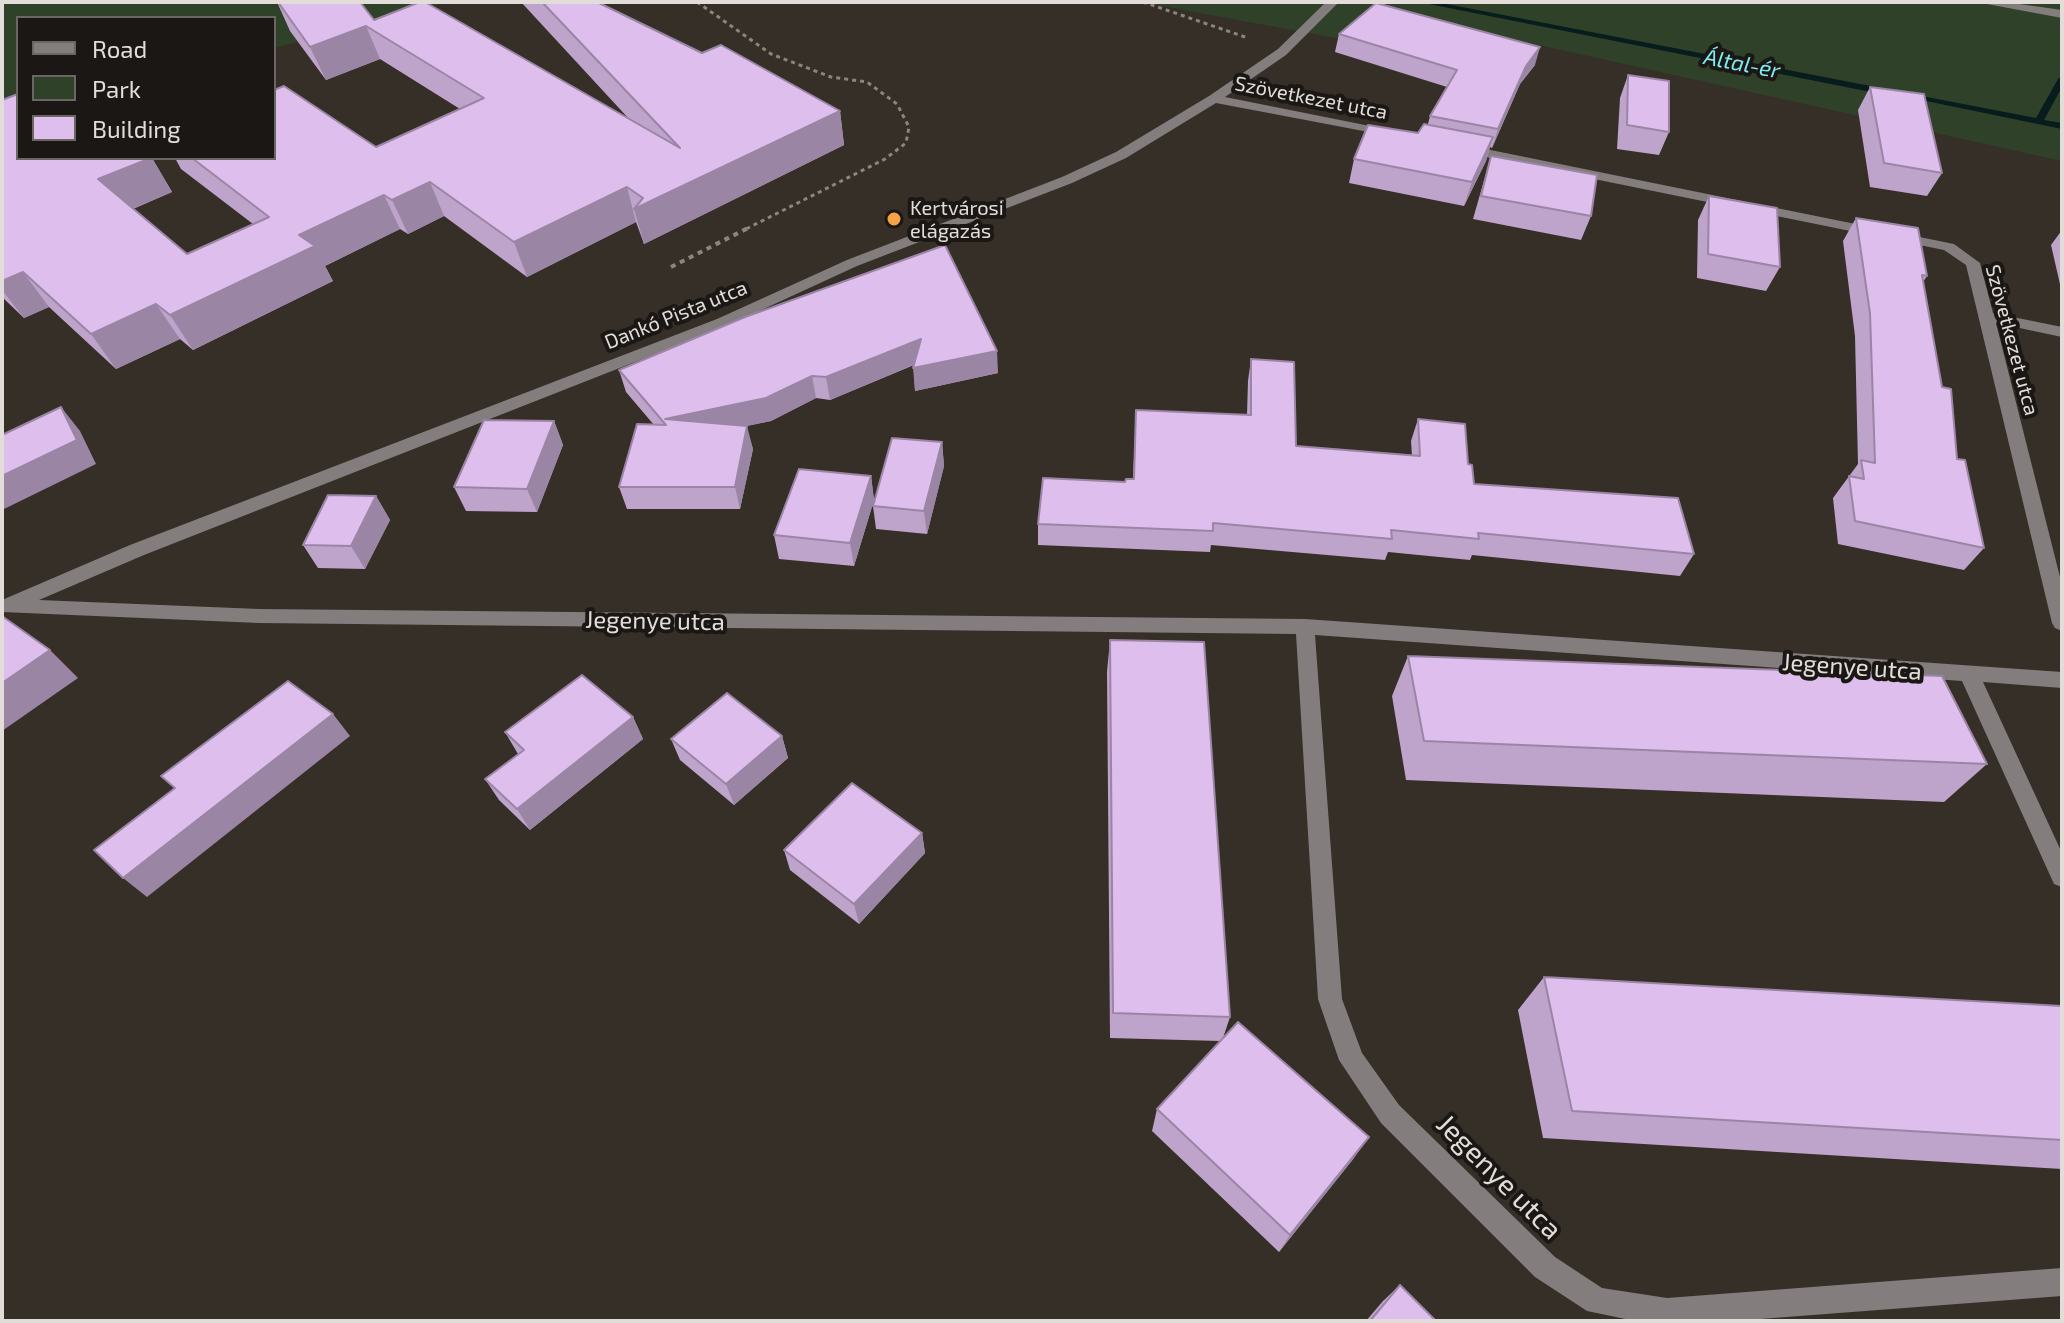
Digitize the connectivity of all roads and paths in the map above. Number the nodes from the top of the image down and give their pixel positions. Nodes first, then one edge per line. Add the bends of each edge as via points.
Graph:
1 (697, 2) edge
2 (1143, 2) edge
3 (1333, 2) edge
4 (1982, 2) edge
5 (2062, 14) edge
6 (1282, 52) junction
7 (1214, 99) junction
8 (1408, 138) edge
9 (1439, 144) edge
10 (671, 267) dead end
11 (1988, 317) junction
12 (2062, 332) edge
13 (4, 607) edge
14 (2062, 623) edge
15 (1305, 627) junction
16 (1969, 675) junction
17 (2062, 680) edge
18 (2062, 877) edge
19 (2062, 1282) edge

1 - 10 path via 771,54 831,77 867,82 897,104 909,127 906,143 885,159
2 - 6 path
3 - 6 street, Dankó Pista utca
4 - 5 street
6 - 7 street, Dankó Pista utca
7 - 8 street, Szövetkezet utca
7 - 13 street, Dankó Pista utca via 1121,155 1067,180
9 - 11 street, Szövetkezet utca via 1949,247 1973,263
11 - 12 street
11 - 14 street, Szövetkezet utca
13 - 15 street, Jegenye utca via 259,616
15 - 16 street, Jegenye utca
15 - 19 street, Jegenye utca via 1330,999 1352,1060 1390,1114 1545,1267 1597,1301 1667,1312
16 - 17 street, Jegenye utca
16 - 18 street

